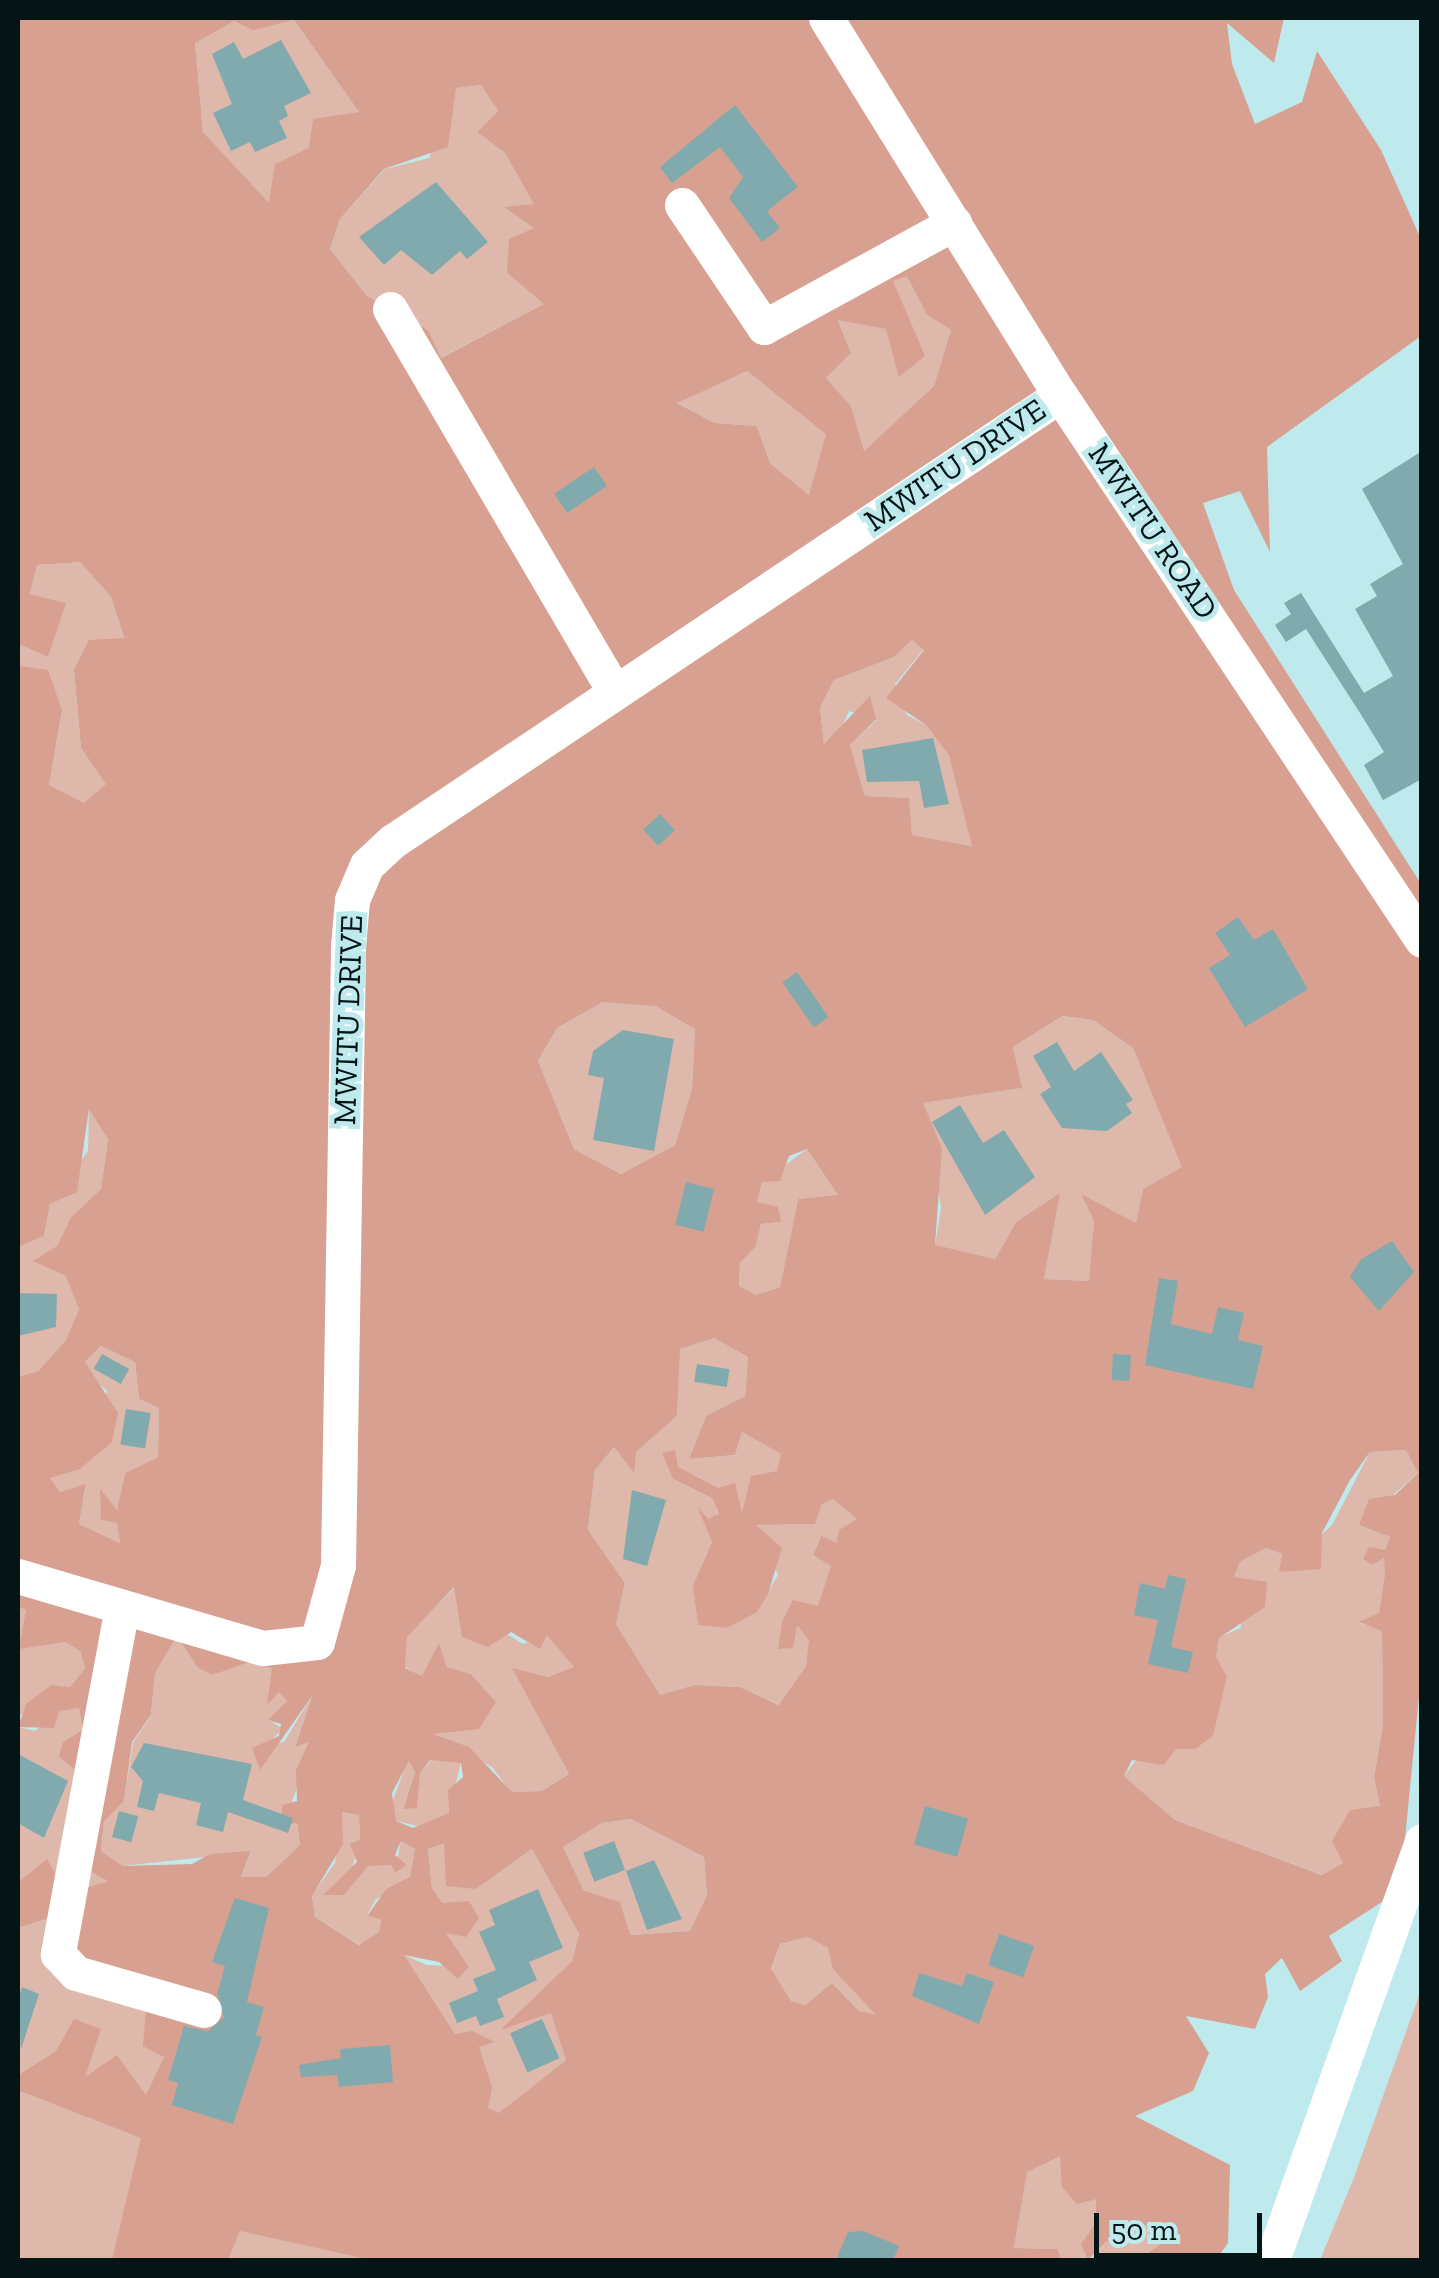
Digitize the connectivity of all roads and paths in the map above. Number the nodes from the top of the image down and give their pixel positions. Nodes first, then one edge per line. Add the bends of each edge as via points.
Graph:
1 (826, 18) edge
2 (682, 204) dead end
3 (954, 222) junction
4 (390, 309) dead end
5 (1060, 395) junction
6 (616, 692) junction
7 (1422, 940) edge
8 (18, 1576) edge
9 (122, 1607) junction
10 (1422, 1841) edge
11 (204, 2010) dead end
12 (1272, 2260) edge

1 - 3 street, MWITU ROAD
2 - 3 street via 764,327
3 - 5 street, MWITU ROAD
4 - 6 street
5 - 6 street, MWITU DRIVE
5 - 7 street, MWITU ROAD
6 - 9 street, MWITU DRIVE via 393,841 367,866 352,900 338,1565 316,1642 263,1648
8 - 9 street, MWITU DRIVE
9 - 11 street via 58,1954 76,1973
10 - 12 street

